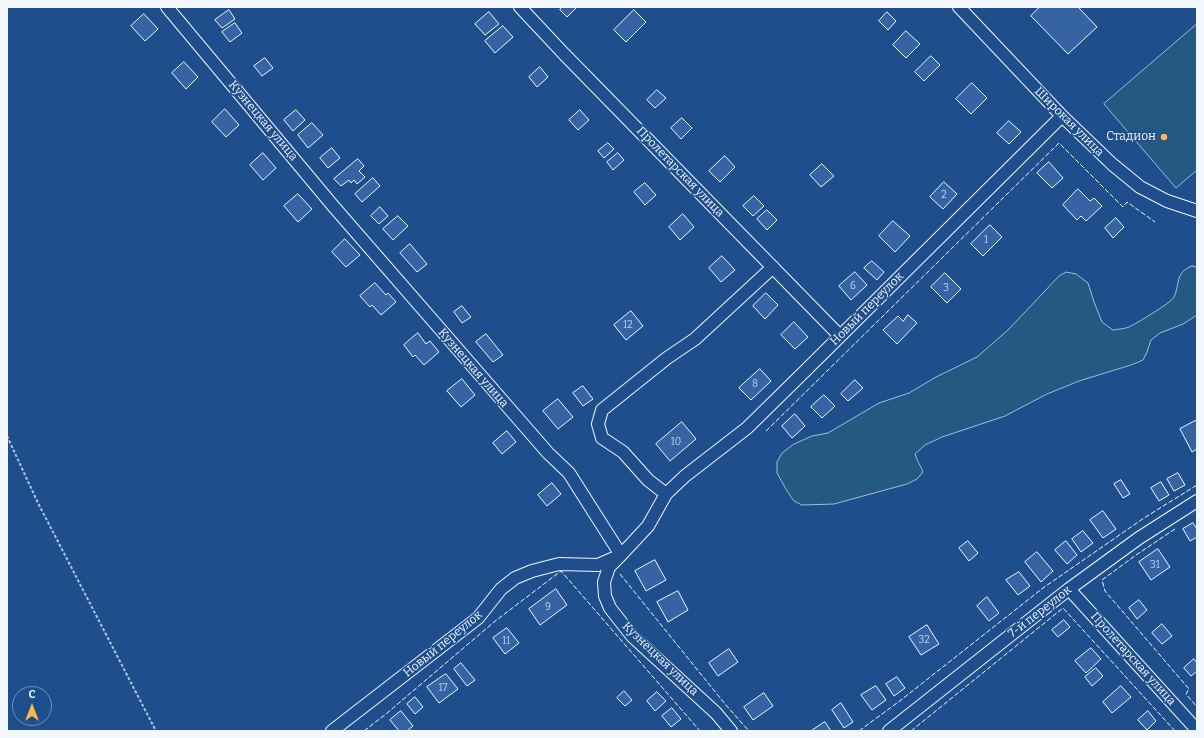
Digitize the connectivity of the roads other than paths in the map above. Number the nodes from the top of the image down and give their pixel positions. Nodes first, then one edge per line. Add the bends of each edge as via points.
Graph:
1 (167, 7) edge
2 (520, 7) edge
3 (959, 7) edge
4 (1062, 116) junction
5 (1197, 211) edge
6 (773, 267) junction
7 (840, 336) junction
8 (666, 494) junction
9 (1195, 507) edge
10 (621, 555) junction
11 (1069, 589) junction
12 (1197, 730) edge
13 (332, 731) edge
14 (731, 731) edge
15 (889, 731) edge

1 - 10 street, Кузнецкая улица via 334,207 543,448 569,474
2 - 6 street, Пролетарская улица
3 - 4 street, Широкая улица
4 - 5 street, Широкая улица via 1140,187 1167,201
4 - 7 street, Новый переулок
6 - 7 street, Пролетарская улица
6 - 8 street via 695,339 602,410 598,424 602,438 623,452 648,480
7 - 8 street, Новый переулок via 747,428
8 - 10 street, Новый переулок via 648,526
9 - 11 street, 7-й переулок via 1139,538
10 - 13 street, Новый переулок via 598,565 559,564 515,578 501,589 478,618
10 - 14 street, Кузнецкая улица via 609,567 604,582 605,596 610,608 632,636 716,713
11 - 12 street, Пролетарская улица
11 - 15 street, 7-й переулок

